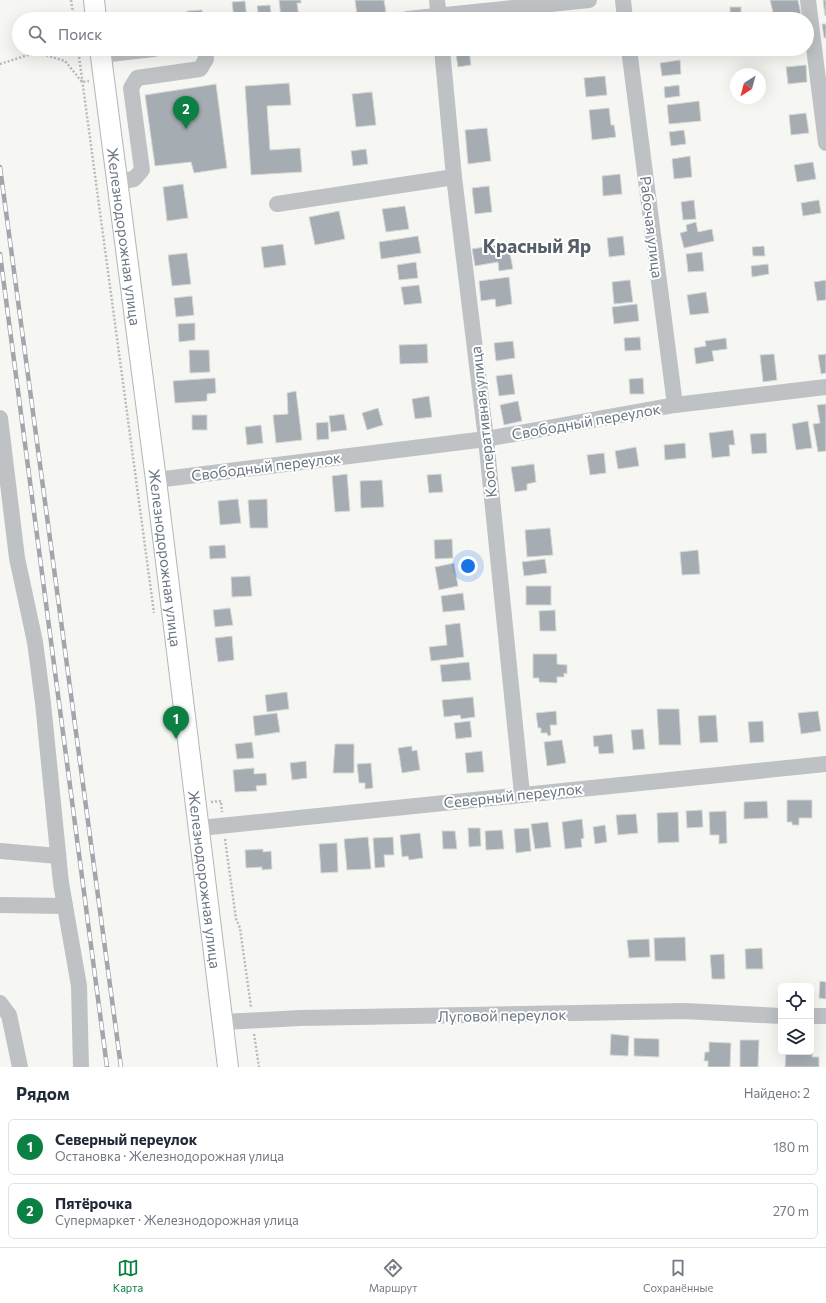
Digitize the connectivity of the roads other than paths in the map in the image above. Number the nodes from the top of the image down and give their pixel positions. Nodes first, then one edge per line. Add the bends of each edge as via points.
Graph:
1 (94, 0) edge
2 (589, 0) edge
3 (623, 0) edge
4 (808, 0) edge
5 (438, 11) edge
6 (95, 12) edge
7 (624, 12) edge
8 (810, 12) edge
9 (814, 48) edge
10 (101, 56) edge
11 (206, 56) edge
12 (443, 56) edge
13 (630, 56) edge
14 (826, 143) edge
15 (454, 177) junction
16 (117, 182) junction
17 (277, 204) dead end
18 (826, 387) edge
19 (675, 405) junction
20 (0, 418) edge
21 (486, 439) junction
22 (156, 480) junction
23 (826, 764) edge
24 (522, 794) junction
25 (200, 828) junction
26 (0, 851) edge
27 (58, 856) junction
28 (0, 904) edge
29 (65, 906) junction
30 (0, 1003) edge
31 (778, 1016) edge
32 (814, 1016) edge
33 (826, 1016) edge
34 (223, 1022) junction
35 (20, 1067) edge
36 (81, 1067) edge
37 (228, 1067) edge

1 - 6 main road
2 - 5 street
3 - 7 street
4 - 8 street
9 - 14 street
10 - 16 main road, Железнодорожная улица
11 - 16 street via 200,69 137,78 133,83 130,88 142,170 134,179
12 - 15 street, Кооперативная улица
13 - 19 street, Рабочая улица
15 - 17 street
15 - 21 street, Кооперативная улица
16 - 22 main road, Железнодорожная улица
18 - 19 street, Свободный переулок
19 - 21 street, Свободный переулок
20 - 27 street via 17,558 35,642
21 - 22 street, Свободный переулок
21 - 24 street, Кооперативная улица
22 - 25 main road, Железнодорожная улица
23 - 24 street, Северный переулок
24 - 25 street, Северный переулок
25 - 34 main road, Железнодорожная улица
26 - 27 street
27 - 29 street
28 - 29 street
29 - 36 street via 79,986
30 - 35 street via 9,1015
31 - 34 street, Луговой переулок via 684,1011
32 - 33 street
34 - 37 main road, Железнодорожная улица

